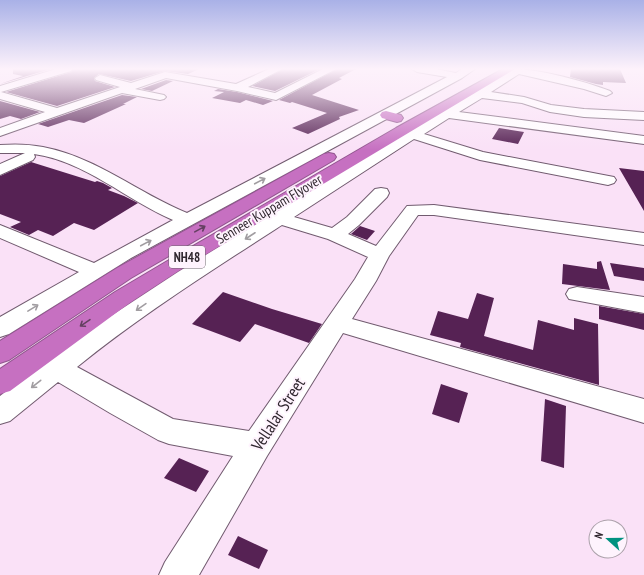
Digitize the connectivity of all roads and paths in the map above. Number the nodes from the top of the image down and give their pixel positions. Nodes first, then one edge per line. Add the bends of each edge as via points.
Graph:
1 (3, 96) edge
2 (103, 96) edge
3 (155, 96) edge
4 (436, 96) edge
5 (436, 96) edge
6 (459, 96) edge
7 (477, 96) edge
8 (493, 96) edge
9 (160, 97) dead end
10 (57, 112) junction
11 (448, 114) junction
12 (644, 116) edge
13 (397, 124) junction
14 (0, 132) edge
15 (644, 140) edge
16 (0, 149) edge
17 (0, 154) edge
18 (28, 157) junction
19 (0, 170) edge
20 (82, 178) dead end
21 (608, 180) dead end
22 (381, 193) dead end
23 (278, 218) junction
24 (187, 220) junction
25 (0, 231) edge
26 (335, 235) junction
27 (644, 239) edge
28 (0, 244) edge
29 (380, 255) junction
30 (96, 271) junction
31 (78, 281) junction
32 (577, 294) dead end
33 (644, 305) edge
34 (337, 323) junction
35 (0, 328) edge
36 (0, 352) edge
37 (57, 368) junction
38 (0, 383) edge
39 (644, 411) edge
40 (0, 412) edge
41 (256, 446) junction
42 (178, 575) edge

1 - 10 street
2 - 10 street
3 - 9 street
4 - 13 street
5 - 13 highway, NH48
6 - 13 highway, NH48
7 - 11 street
8 - 12 street via 584,113
10 - 14 street
11 - 13 street
11 - 15 street
13 - 21 street via 466,152
13 - 23 street
24 -> 13 street
36 -> 13 highway, Senneer Kuppam Flyover / NH48 via 124,273
13 -> 38 highway, Senneer Kuppam Flyover / NH48 via 382,142 123,297
16 - 24 street via 28,148 60,155 96,171 156,206
17 - 18 street via 15,153
18 - 19 street
18 - 20 street via 81,172 84,174
22 - 26 street
23 - 26 street
23 -> 37 street via 146,303
30 -> 24 street
25 - 30 street
26 - 29 street
27 - 29 street, Vellalar Street via 434,210 413,210
28 - 31 street
29 - 34 street, Vellalar Street
30 - 31 street
35 -> 31 street
32 - 33 street
34 - 39 street
34 - 41 street, Vellalar Street
37 -> 40 street
37 - 41 street via 169,431
41 - 42 street, Vellalar Street

